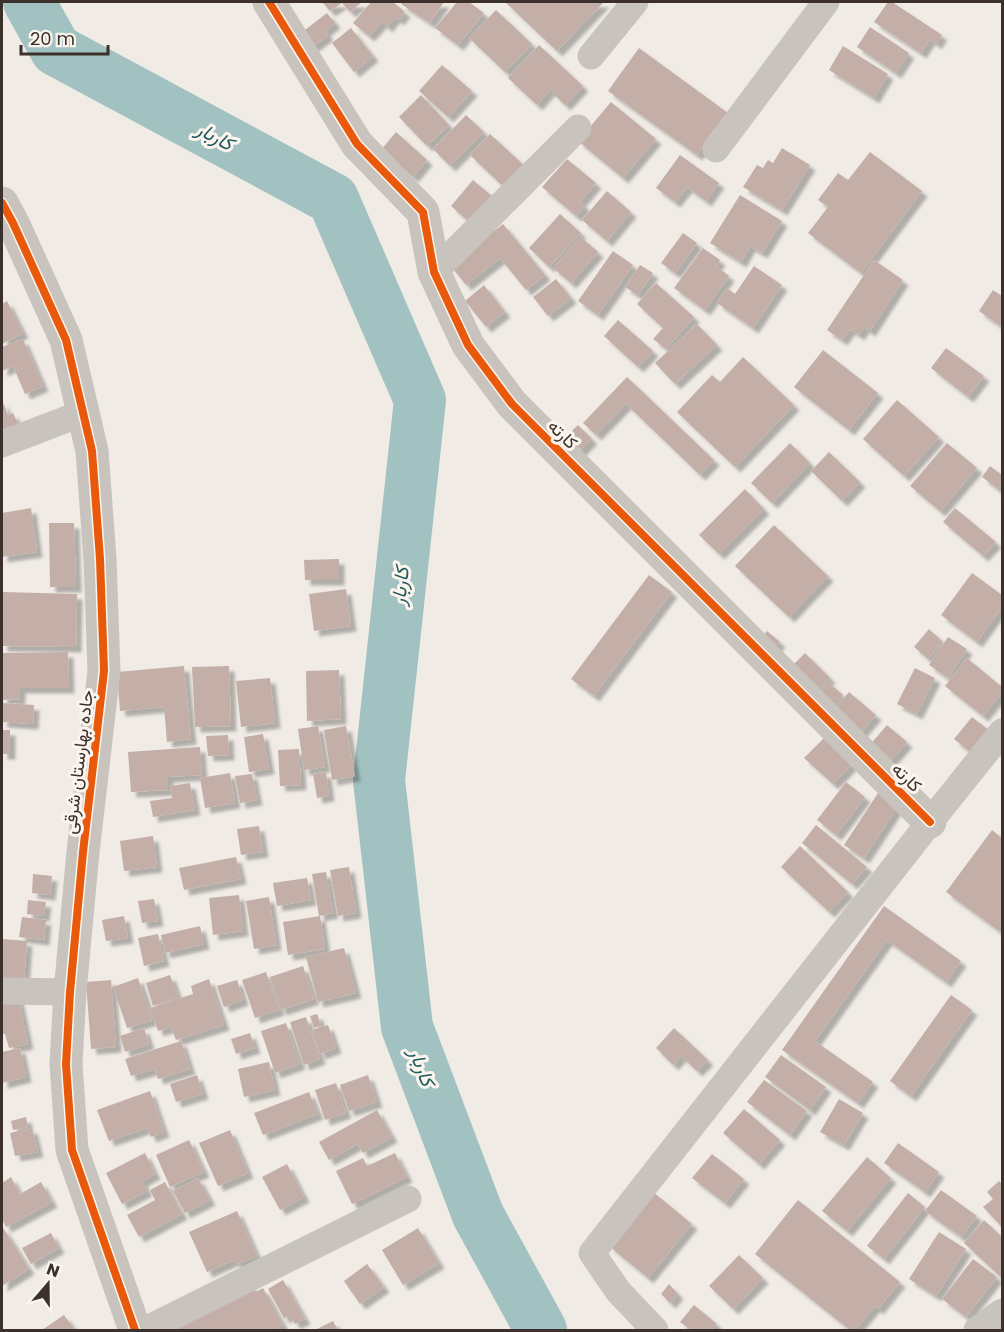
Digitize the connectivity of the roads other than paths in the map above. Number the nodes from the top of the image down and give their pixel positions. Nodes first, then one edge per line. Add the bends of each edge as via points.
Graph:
1 (269, 2) edge
2 (635, 2) edge
3 (825, 2) edge
4 (591, 56) dead end
5 (578, 128) dead end
6 (716, 148) dead end
7 (2, 203) edge
8 (434, 272) junction
9 (83, 413) junction
10 (2, 444) edge
11 (1002, 732) edge
12 (930, 822) junction
13 (2, 991) edge
14 (70, 992) junction
15 (408, 1199) dead end
16 (1002, 1312) edge
17 (135, 1330) edge
18 (145, 1330) edge
19 (655, 1330) edge
20 (977, 1330) edge

1 - 8 street, کارته via 357,144 423,212
2 - 4 street
3 - 6 street
5 - 8 street
7 - 9 street, جاده بهارستان شرقی via 66,340
8 - 12 street, کارته via 468,345 512,404
9 - 10 street
9 - 14 street, جاده بهارستان شرقی via 93,462 104,671
11 - 12 street
12 - 19 street via 592,1253 618,1292
13 - 14 street
14 - 17 street, جاده بهارستان شرقی via 66,1064 72,1150
15 - 18 street
16 - 20 street

